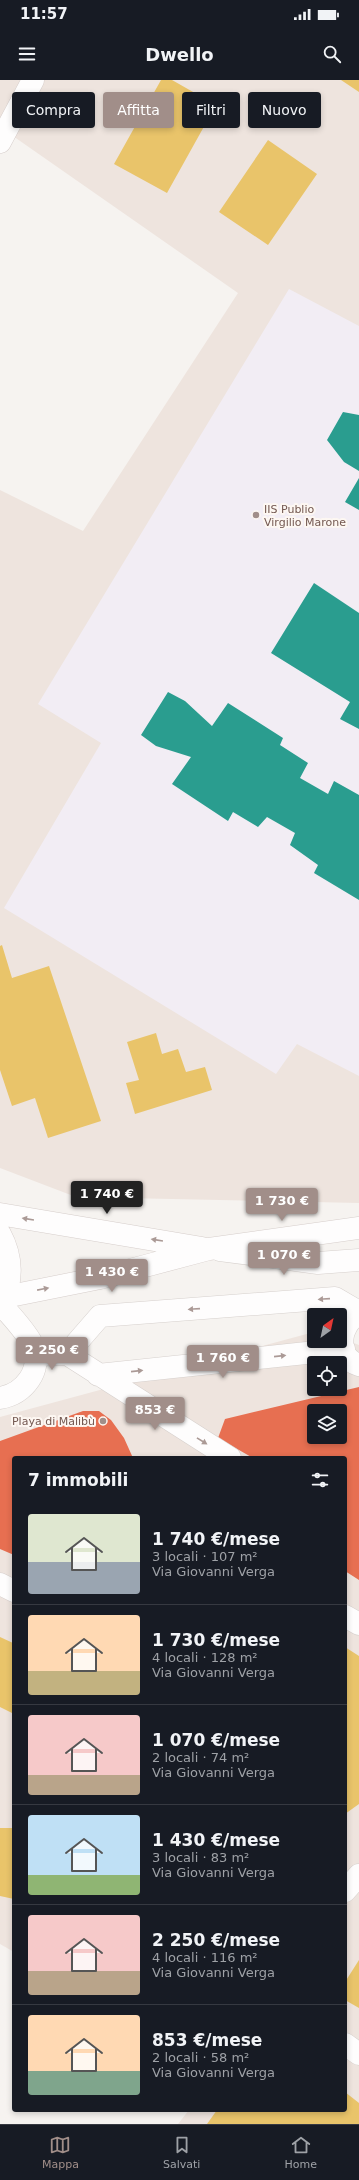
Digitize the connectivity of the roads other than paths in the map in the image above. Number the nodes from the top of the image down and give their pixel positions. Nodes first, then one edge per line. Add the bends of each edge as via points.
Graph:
1 (33, 80) edge
2 (0, 142) edge
3 (0, 1214) edge
4 (359, 1228) edge
5 (0, 1234) edge
6 (209, 1249) junction
7 (359, 1260) edge
8 (2, 1302) edge
9 (359, 1313) edge
10 (344, 1349) junction
11 (67, 1354) junction
12 (35, 1355) junction
13 (359, 1365) edge
14 (98, 1375) junction
15 (0, 1398) edge
16 (227, 1456) edge
17 (0, 1584) edge
18 (12, 1590) edge
19 (347, 1617) edge
20 (359, 1624) edge
21 (359, 1875) edge
22 (347, 1889) edge
23 (347, 2045) edge
24 (359, 2054) edge

1 - 2 street
6 -> 3 street
4 - 6 street
5 - 8 street via 9,1254 10,1276
6 - 7 street via 318,1263
8 -> 6 street
8 - 12 street via 33,1345
9 - 10 street via 342,1332 341,1341
9 -> 11 street via 335,1298 100,1316
10 - 13 street via 348,1358
14 -> 10 street
11 - 12 street
11 - 14 street
12 - 15 street via 34,1369 29,1381 15,1393
14 -> 16 street
17 - 18 street
19 - 20 street
21 - 22 street
23 - 24 street

